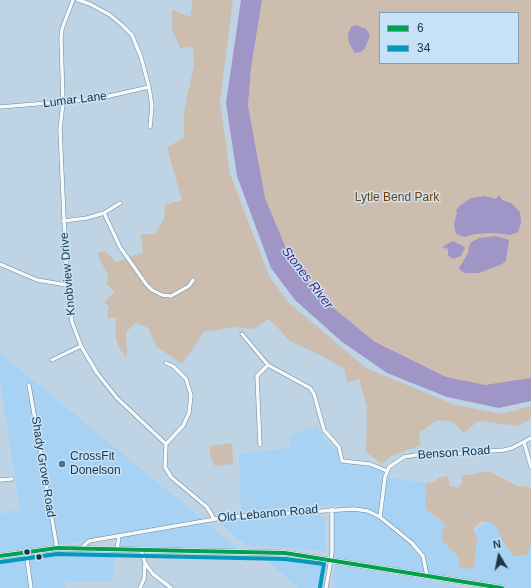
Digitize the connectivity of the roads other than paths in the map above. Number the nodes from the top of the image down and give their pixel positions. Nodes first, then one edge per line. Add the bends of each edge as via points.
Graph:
1 (73, 0) edge
2 (78, 0) edge
3 (149, 87) junction
4 (64, 102) junction
5 (0, 107) edge
6 (150, 127) dead end
7 (120, 203) dead end
8 (104, 213) junction
9 (63, 221) junction
10 (0, 264) edge
11 (194, 280) dead end
12 (67, 285) junction
13 (242, 334) dead end
14 (81, 346) junction
15 (52, 360) dead end
16 (166, 363) dead end
17 (268, 365) junction
18 (29, 385) dead end
19 (531, 438) edge
20 (524, 442) junction
21 (166, 444) junction
22 (260, 445) dead end
23 (531, 467) edge
24 (387, 471) junction
25 (12, 479) dead end
26 (0, 480) edge
27 (332, 509) junction
28 (380, 517) junction
29 (214, 518) junction
30 (119, 536) junction
31 (56, 548) junction
32 (80, 549) junction
33 (117, 550) junction
34 (141, 550) junction
35 (26, 552) junction
36 (0, 556) edge
37 (330, 559) junction
38 (145, 563) junction
39 (153, 574) junction
40 (427, 576) junction
41 (144, 578) junction
42 (30, 588) edge
43 (140, 588) edge
44 (171, 588) edge
45 (326, 588) edge
46 (502, 588) edge

1 - 4 street, Knobview Drive via 61,38
2 - 3 street via 110,15 132,35
3 - 4 street, Lumar Lane via 96,99
3 - 6 street via 152,106
4 - 5 street, Lumar Lane
4 - 9 street, Knobview Drive via 60,130
7 - 8 street
8 - 9 street
8 - 11 street via 120,247 152,290 171,296 189,286
9 - 12 street, Knobview Drive
10 - 12 street via 37,280
12 - 14 street, Knobview Drive via 72,322
13 - 17 street
14 - 15 street
14 - 21 street, Knobview Drive via 97,373 117,398
16 - 21 street via 173,366 186,379 191,395 189,412 183,426
17 - 22 street via 257,376
17 - 24 street via 310,388 324,430 340,448 342,461 370,464
18 - 31 street, Shady Grove Road
19 - 20 street, Benson Road
20 - 23 street
20 - 24 street, Benson Road via 504,450 428,453 404,457
21 - 29 street via 165,467 171,477 207,507
24 - 28 street
25 - 26 street
27 - 28 street, Old Lebanon Road via 361,510
27 - 29 street, Old Lebanon Road
27 - 37 street
28 - 40 street, Old Lebanon Road via 420,551 425,561
29 - 30 street, Old Lebanon Road
30 - 32 street, Old Lebanon Road via 93,540
30 - 33 street
31 - 32 main road
31 - 35 main road
32 - 33 main road
33 - 34 main road
34 - 37 main road via 266,552
34 - 38 street
35 - 36 main road
35 - 42 street
37 - 40 main road
37 - 45 street
38 - 39 street
38 - 41 street
39 - 41 street
39 - 44 street
40 - 46 main road
41 - 43 street

